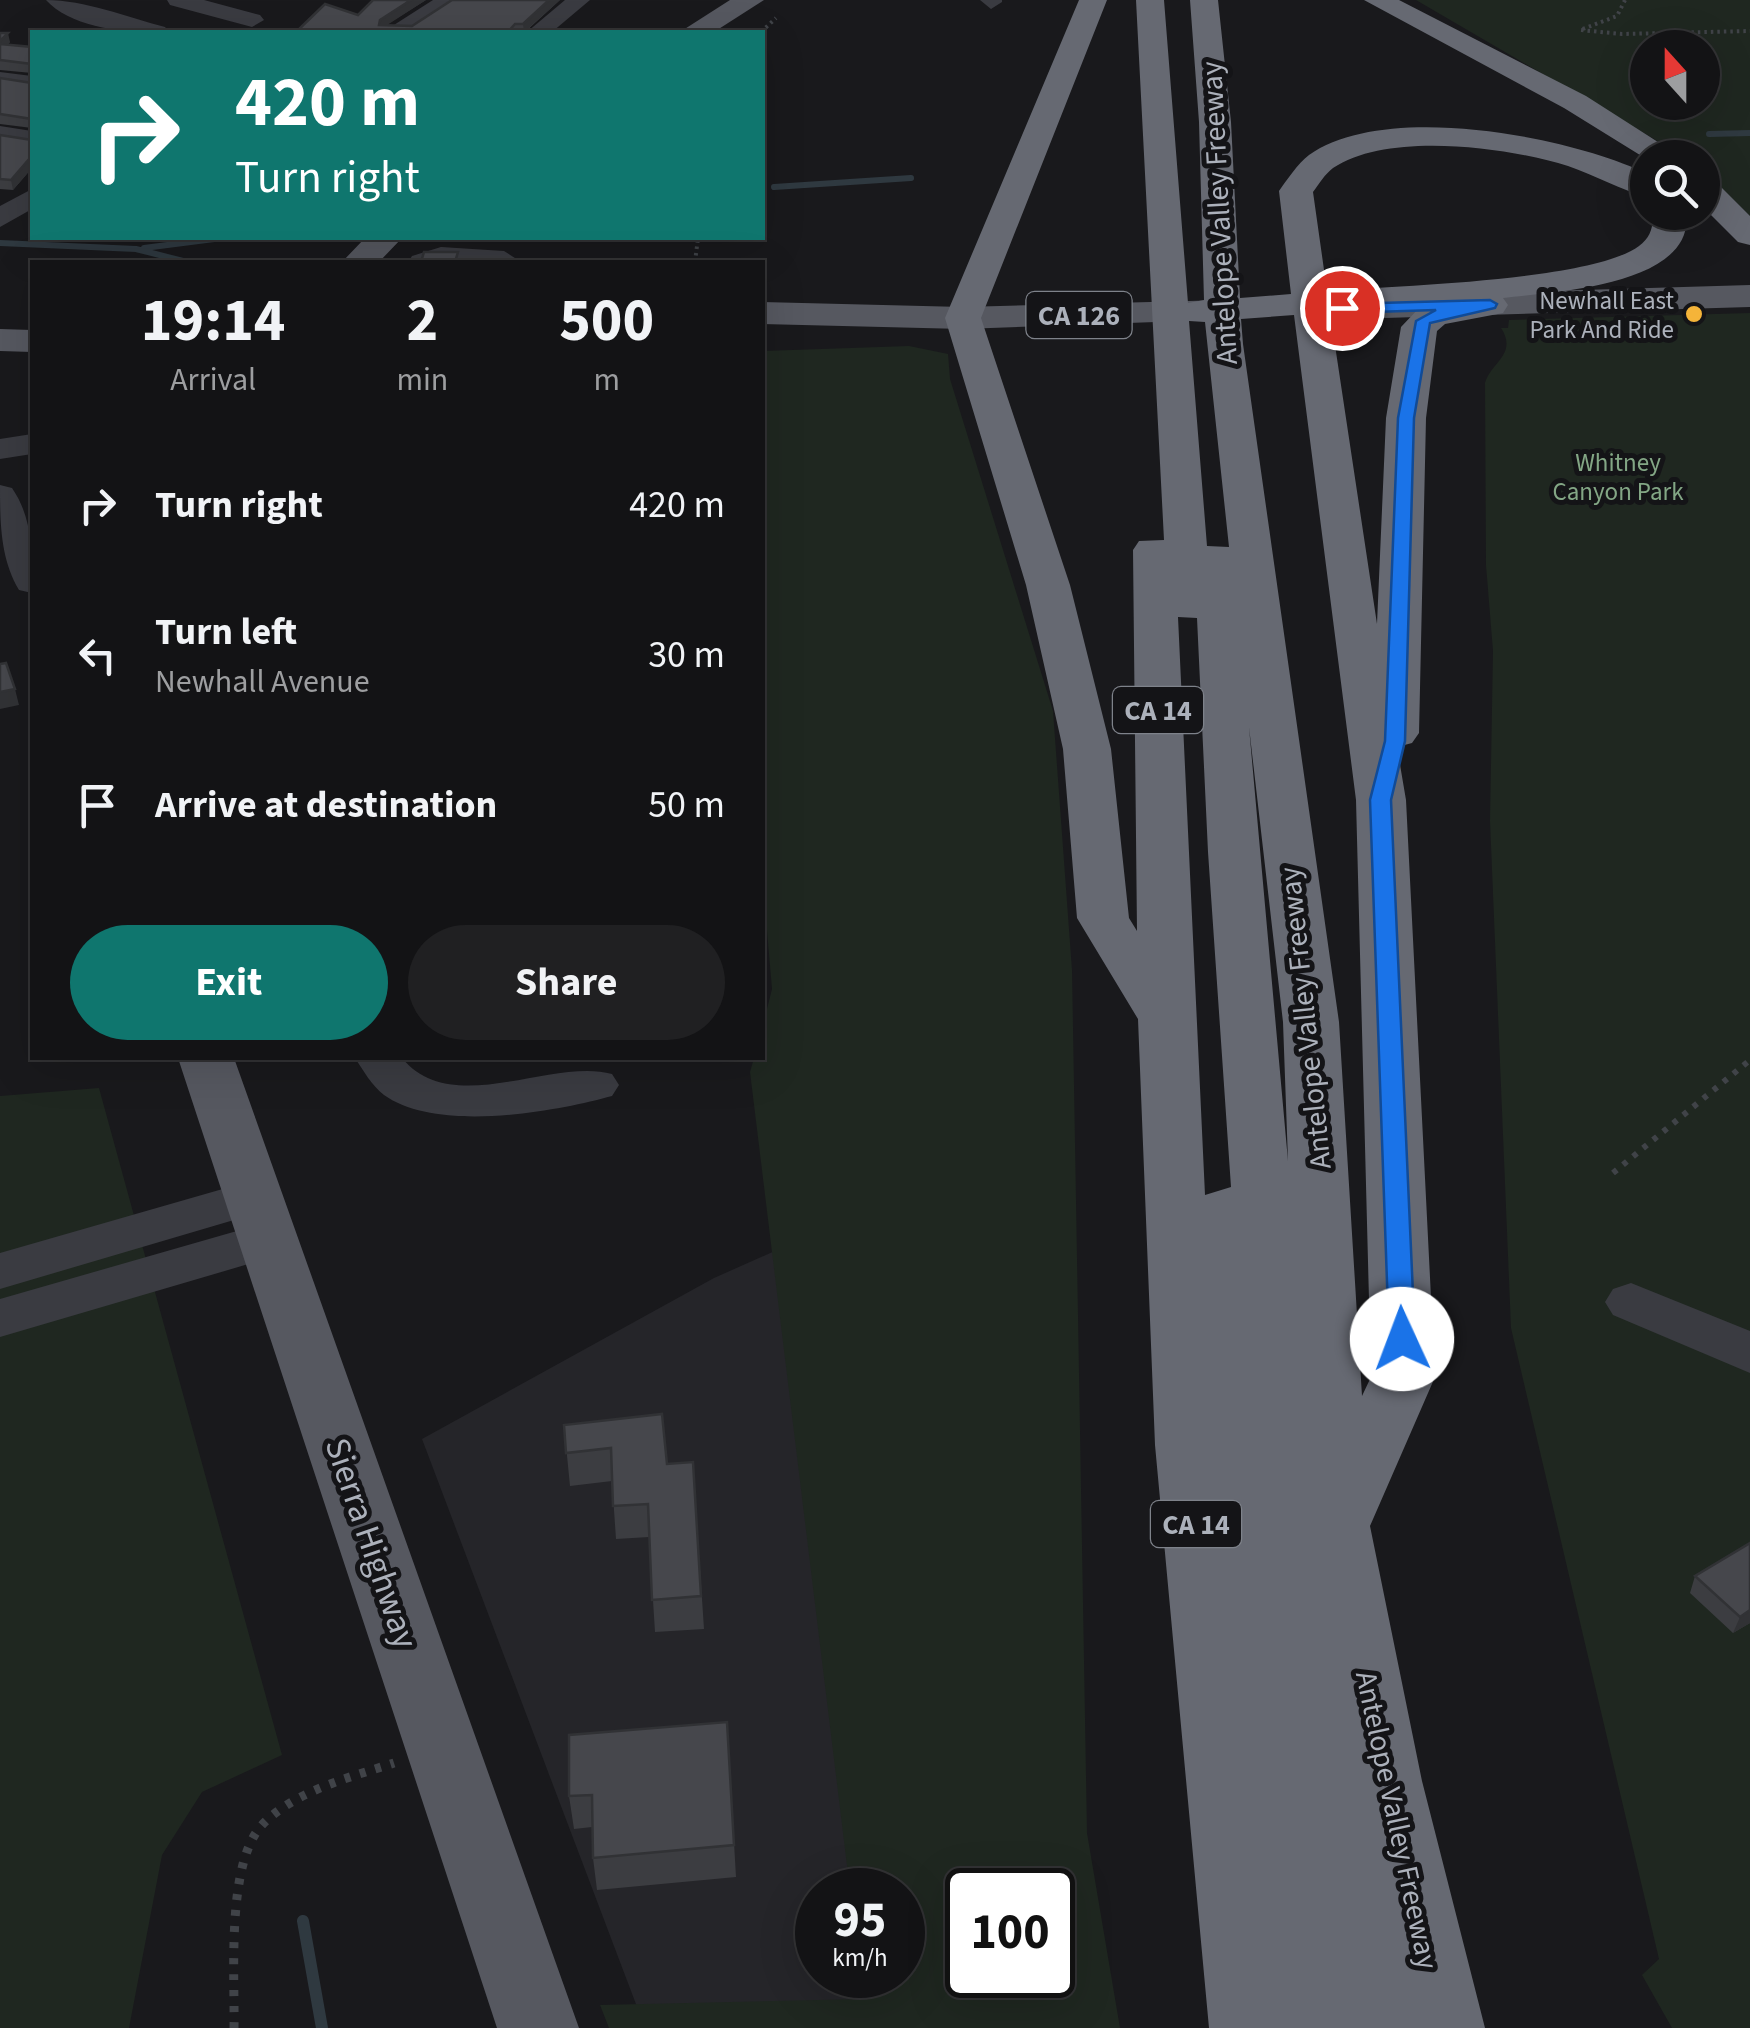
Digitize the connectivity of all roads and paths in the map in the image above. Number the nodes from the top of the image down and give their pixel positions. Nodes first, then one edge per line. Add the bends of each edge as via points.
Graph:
1 (57, 0) edge
2 (178, 0) edge
3 (450, 0) edge
4 (579, 0) edge
5 (750, 0) edge
6 (1093, 0) edge
7 (1131, 0) edge
8 (1150, 0) edge
9 (1178, 0) edge
10 (1204, 0) edge
11 (1378, 0) edge
12 (1625, 0) edge
13 (776, 18) dead end
14 (252, 20) dead end
15 (149, 30) edge
16 (398, 30) edge
17 (541, 30) edge
18 (698, 30) edge
19 (763, 30) edge
20 (1750, 31) edge
21 (0, 79) edge
22 (30, 82) edge
23 (0, 134) edge
24 (30, 139) edge
25 (1637, 140) edge
26 (1630, 179) edge
27 (1720, 205) edge
28 (1669, 230) edge
29 (1750, 235) edge
30 (383, 240) edge
31 (361, 260) edge
32 (429, 260) edge
33 (504, 260) edge
34 (1750, 296) edge
35 (1490, 304) junction
36 (1185, 313) junction
37 (765, 314) edge
38 (0, 317) edge
39 (30, 318) edge
40 (963, 318) junction
41 (0, 330) edge
42 (30, 330) edge
43 (765, 333) edge
44 (0, 340) edge
45 (30, 341) edge
46 (30, 444) edge
47 (0, 449) edge
48 (0, 496) edge
49 (30, 577) edge
50 (1380, 800) junction
51 (1166, 1018) junction
52 (207, 1060) edge
53 (380, 1060) edge
54 (1750, 1060) edge
55 (596, 1085) dead end
56 (1613, 1173) dead end
57 (261, 1218) junction
58 (0, 1270) edge
59 (1632, 1302) dead end
60 (0, 1318) edge
61 (1750, 1353) edge
62 (1336, 1526) junction
63 (442, 1746) junction
64 (234, 2028) edge
65 (538, 2028) edge
66 (1250, 2028) edge
67 (1318, 2028) edge
68 (1368, 2028) edge
69 (1444, 2028) edge

1 - 15 street
2 - 14 street
3 - 16 street
4 - 17 street
5 - 18 main road
6 - 40 highway
7 - 36 highway, Antelope Valley Freeway / CA 14
8 - 36 highway
9 - 36 highway
10 - 36 highway, Antelope Valley Freeway / CA 14 via 1215,122
11 - 25 highway
12 - 20 path via 1618,16 1580,30
13 - 19 path
21 - 22 street
23 - 24 street
26 - 50 highway via 1581,156 1490,139 1412,139 1348,150 1311,168 1296,191
27 - 29 highway
28 - 36 highway via 1657,250 1592,276
30 - 31 main road
32 - 33 street
34 - 35 main road, CA 126
35 - 36 main road, CA 126
35 - 50 highway via 1433,315 1419,327 1406,418 1395,741
36 - 40 main road, CA 126
36 - 51 highway, Antelope Valley Freeway / CA 14
36 - 62 highway, Antelope Valley Freeway / CA 14 via 1311,1022
36 - 67 highway via 1249,1524 1295,1902
36 - 68 highway via 1219,591 1233,852 1296,1602 1339,1896
37 - 40 main road
38 - 39 main road
40 - 43 main road
40 - 51 highway via 1048,585 1083,732 1103,918
41 - 42 street
44 - 45 main road
46 - 47 street
48 - 49 street
50 - 62 highway via 1404,1377
51 - 66 highway, Antelope Valley Freeway / CA 14 via 1188,1445
52 - 57 main road, Sierra Highway
53 - 55 street via 404,1086 458,1099 542,1097
54 - 56 path
57 - 58 street
57 - 60 street
57 - 63 main road, Sierra Highway
59 - 61 street
62 - 69 highway, Antelope Valley Freeway / CA 14 via 1384,1782
63 - 64 path via 328,1786 291,1804 254,1835 237,1936
63 - 65 main road, Sierra Highway

